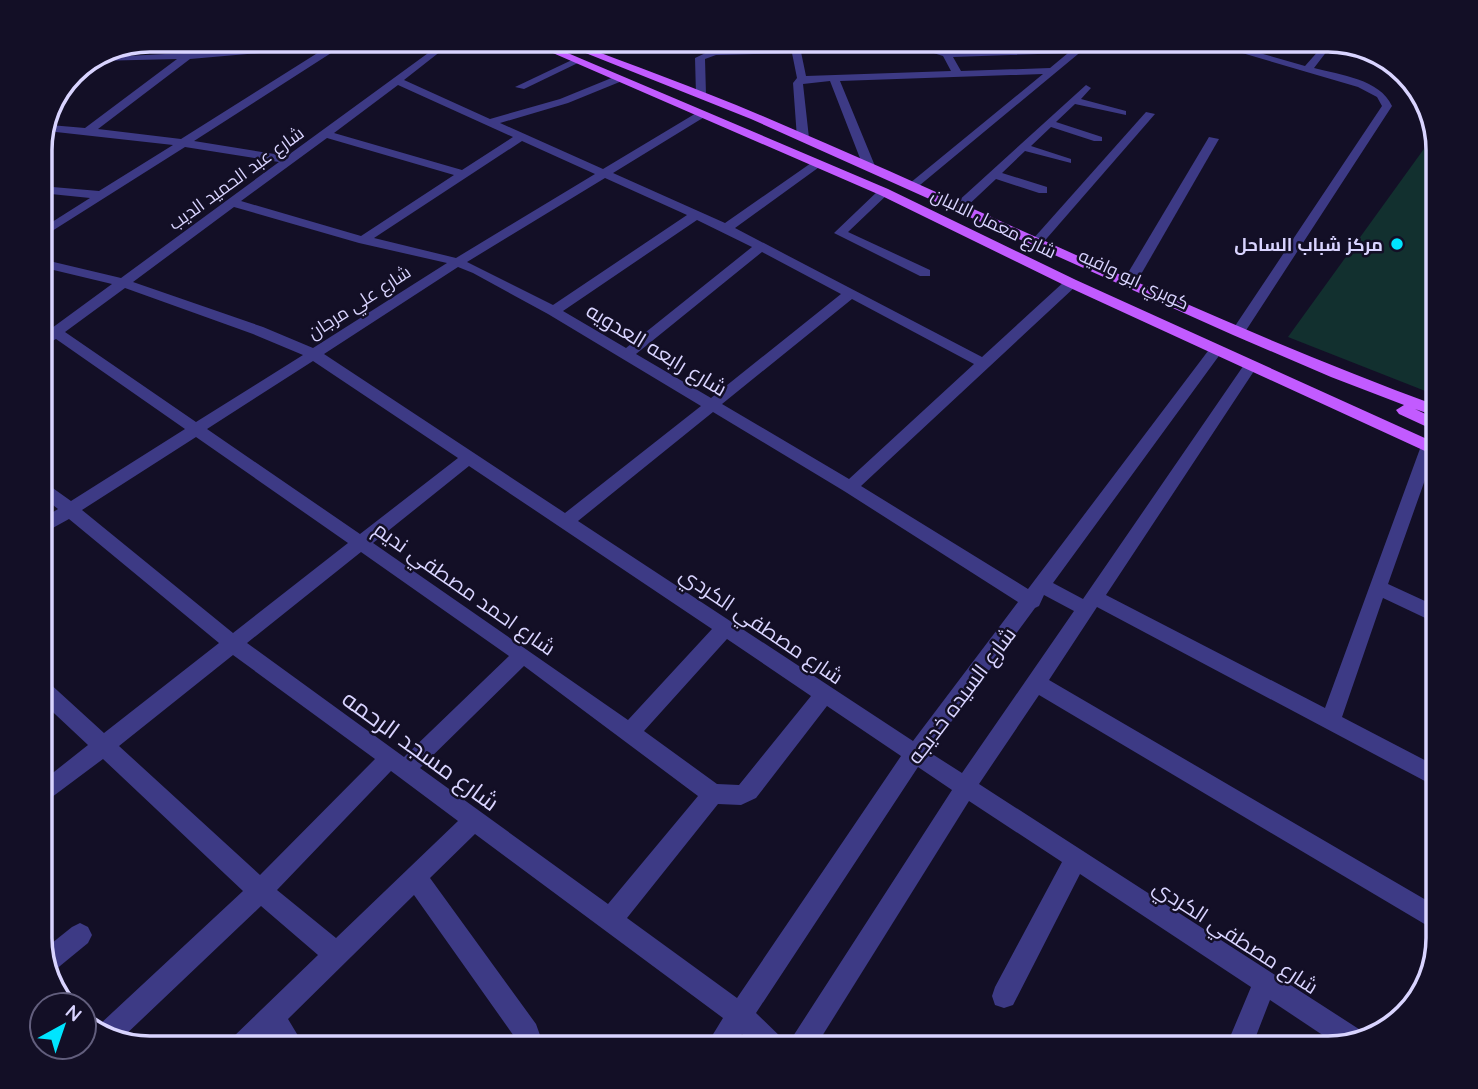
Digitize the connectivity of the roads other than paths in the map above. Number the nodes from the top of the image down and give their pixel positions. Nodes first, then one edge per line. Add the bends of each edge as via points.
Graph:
1 (190, 52) junction
2 (233, 52) edge
3 (320, 52) edge
4 (435, 52) edge
5 (556, 52) edge
6 (571, 52) edge
7 (589, 52) edge
8 (759, 52) edge
9 (796, 52) edge
10 (943, 52) edge
11 (1011, 52) edge
12 (1073, 52) edge
13 (1248, 52) edge
14 (1321, 52) edge
15 (947, 54) junction
16 (118, 58) edge
17 (577, 61) junction
18 (1308, 68) junction
19 (1050, 71) junction
20 (957, 73) junction
21 (618, 79) junction
22 (802, 79) junction
23 (834, 79) junction
24 (397, 81) junction
25 (520, 87) dead end
26 (1086, 88) dead end
27 (701, 95) junction
28 (1073, 100) junction
29 (1122, 113) dead end
30 (702, 114) junction
31 (1150, 114) dead end
32 (491, 122) junction
33 (1049, 123) junction
34 (55, 129) edge
35 (88, 131) junction
36 (326, 134) junction
37 (522, 136) junction
38 (803, 138) junction
39 (1098, 139) dead end
40 (1213, 139) dead end
41 (181, 143) junction
42 (1022, 147) junction
43 (288, 160) junction
44 (1067, 161) dead end
45 (818, 163) junction
46 (869, 166) junction
47 (606, 173) junction
48 (463, 174) junction
49 (994, 174) junction
50 (914, 186) junction
51 (1042, 190) dead end
52 (53, 191) edge
53 (884, 192) junction
54 (99, 195) junction
55 (231, 202) junction
56 (959, 206) junction
57 (696, 215) junction
58 (53, 226) edge
59 (726, 228) junction
60 (363, 240) junction
61 (1037, 243) junction
62 (761, 246) junction
63 (457, 262) junction
64 (53, 265) edge
65 (925, 273) dead end
66 (124, 282) junction
67 (1071, 282) junction
68 (1129, 283) junction
69 (850, 294) junction
70 (1152, 294) junction
71 (553, 311) junction
72 (1136, 312) junction
73 (1238, 332) junction
74 (53, 334) edge
75 (53, 341) edge
76 (1216, 350) junction
77 (313, 354) junction
78 (626, 355) junction
79 (985, 364) junction
80 (1251, 365) junction
81 (1336, 374) junction
82 (711, 406) junction
83 (1426, 408) edge
84 (1426, 421) edge
85 (199, 429) junction
86 (1426, 442) edge
87 (1426, 442) edge
88 (467, 459) junction
89 (1426, 468) edge
90 (850, 487) junction
91 (53, 495) edge
92 (72, 509) junction
93 (53, 521) edge
94 (566, 522) junction
95 (360, 542) junction
96 (1378, 587) junction
97 (1037, 594) junction
98 (1088, 602) junction
99 (1426, 610) edge
100 (725, 628) junction
101 (232, 643) junction
102 (523, 655) junction
103 (1035, 682) junction
104 (825, 694) junction
105 (53, 699) edge
106 (1330, 721) junction
107 (628, 734) junction
108 (104, 746) junction
109 (915, 754) junction
110 (397, 764) junction
111 (1426, 772) edge
112 (53, 786) edge
113 (966, 786) junction
114 (713, 794) junction
115 (472, 821) junction
116 (1076, 858) junction
117 (415, 877) junction
118 (260, 891) junction
119 (1426, 913) edge
120 (610, 920) junction
121 (80, 935) dead end
122 (336, 954) junction
123 (54, 957) edge
124 (1265, 982) junction
125 (1004, 996) dead end
126 (740, 1015) junction
127 (272, 1017) junction
128 (114, 1029) edge
129 (1345, 1035) edge
130 (252, 1036) edge
131 (284, 1036) edge
132 (526, 1036) edge
133 (726, 1036) edge
134 (763, 1036) edge
135 (807, 1036) edge
136 (1243, 1036) edge

1 - 2 street
1 - 16 street
1 - 35 street
3 - 41 street
4 - 24 street, شارع عبد الحميد الديب
5 - 17 main road, شارع معمل الالبان
6 - 86 main road, كوبري ابو وافيه via 891,187
7 - 27 main road, شارع معمل الالبان
8 - 27 street via 703,55
9 - 22 street
10 - 15 street
11 - 15 street
12 - 19 street
13 - 18 street
14 - 18 street
15 - 20 street
17 - 21 main road, شارع معمل الالبان
17 - 25 street
18 - 73 street via 1370,88 1387,106
19 - 20 street
19 - 50 street
20 - 23 street
21 - 30 main road, شارع معمل الالبان
21 - 32 street via 564,101
22 - 23 street
22 - 38 street via 798,83
23 - 46 street
24 - 32 street
24 - 36 street, شارع عبد الحميد الديب
26 - 28 street
27 - 38 main road, شارع معمل الالبان
28 - 29 street
28 - 33 street
30 - 45 main road, شارع معمل الالبان
30 - 47 street, شارع علي مرجان
31 - 61 street
32 - 37 street
33 - 39 street
33 - 42 street
34 - 35 street
35 - 41 street
36 - 43 street, شارع عبد الحميد الديب
36 - 48 street
37 - 47 street
37 - 48 street
38 - 46 main road, شارع معمل الالبان
40 - 68 street
41 - 43 street
41 - 54 street
42 - 44 street
42 - 49 street
43 - 55 street, شارع عبد الحميد الديب
45 - 53 main road, شارع معمل الالبان
45 - 59 street
46 - 50 main road, شارع معمل الالبان
47 - 57 street
47 - 63 street, شارع علي مرجان
48 - 60 street
49 - 51 street
49 - 56 street
50 - 56 main road, شارع معمل الالبان
52 - 54 street
53 - 65 street via 840,233
53 - 67 main road, شارع معمل الالبان
54 - 58 street
55 - 60 street, شارع رابعه العدويه
55 - 66 street, شارع عبد الحميد الديب
56 - 61 main road, شارع معمل الالبان
57 - 59 street
57 - 71 street
59 - 62 street
60 - 63 street, شارع رابعه العدويه
61 - 68 main road, شارع معمل الالبان
62 - 69 street
62 - 78 street
63 - 71 street, شارع رابعه العدويه
63 - 77 street, شارع علي مرجان
64 - 66 street, شارع مصطفي الكردي
66 - 74 street, شارع عبد الحميد الديب
66 - 77 street, شارع مصطفي الكردي
67 - 72 main road, شارع معمل الالبان
67 - 79 street
68 - 70 main road, شارع معمل الالبان
69 - 79 street
69 - 82 street
70 - 72 main road
70 - 73 main road, شارع معمل الالبان
71 - 78 street, شارع رابعه العدويه
72 - 76 main road, شارع معمل الالبان
73 - 81 main road, شارع معمل الالبان
75 - 85 street, شارع احمد مصطفي نديم
76 - 80 main road, شارع معمل الالبان
76 - 97 street, شارع السيده خديجه
77 - 85 street, شارع علي مرجان
77 - 88 street, شارع مصطفي الكردي
78 - 82 street, شارع رابعه العدويه
79 - 90 street
80 - 87 main road, شارع معمل الالبان
80 - 98 street
81 - 83 main road, شارع معمل الالبان
81 - 84 main road
82 - 90 street, شارع رابعه العدويه
82 - 94 street
85 - 92 street, شارع علي مرجان
85 - 95 street, شارع احمد مصطفي نديم
88 - 94 street, شارع مصطفي الكردي
88 - 95 street
89 - 96 street
90 - 97 street, شارع رابعه العدويه
91 - 92 street, شارع مسجد الرحمه
92 - 93 street, شارع علي مرجان
92 - 101 street, شارع مسجد الرحمه
94 - 100 street, شارع مصطفي الكردي
95 - 101 street
95 - 102 street, شارع احمد مصطفي نديم
96 - 99 street
96 - 106 street
97 - 98 street, شارع رابعه العدويه
97 - 109 street, شارع السيده خديجه
98 - 103 street
98 - 106 street, شارع رابعه العدويه
100 - 104 street, شارع مصطفي الكردي
100 - 107 street
101 - 108 street
101 - 110 street, شارع مسجد الرحمه
102 - 107 street, شارع احمد مصطفي نديم
102 - 110 street
103 - 113 street
103 - 119 street
104 - 109 street, شارع مصطفي الكردي
104 - 114 street via 748,791
105 - 108 street
106 - 111 street, شارع رابعه العدويه
107 - 114 street, شارع احمد مصطفي نديم
108 - 112 street
108 - 118 street
109 - 113 street, شارع مصطفي الكردي
109 - 126 street, شارع السيده خديجه
110 - 115 street, شارع مسجد الرحمه
110 - 118 street
113 - 116 street, شارع مصطفي الكردي
113 - 135 street
114 - 120 street
115 - 117 street
115 - 120 street, شارع مسجد الرحمه
116 - 124 street, شارع مصطفي الكردي
116 - 125 street
117 - 122 street
117 - 132 street
118 - 122 street
118 - 128 street
120 - 126 street, شارع مسجد الرحمه
121 - 123 street
122 - 127 street
124 - 129 street, شارع مصطفي الكردي
124 - 136 street
126 - 133 street, شارع السيده خديجه
126 - 134 street, شارع مسجد الرحمه
127 - 130 street
127 - 131 street

